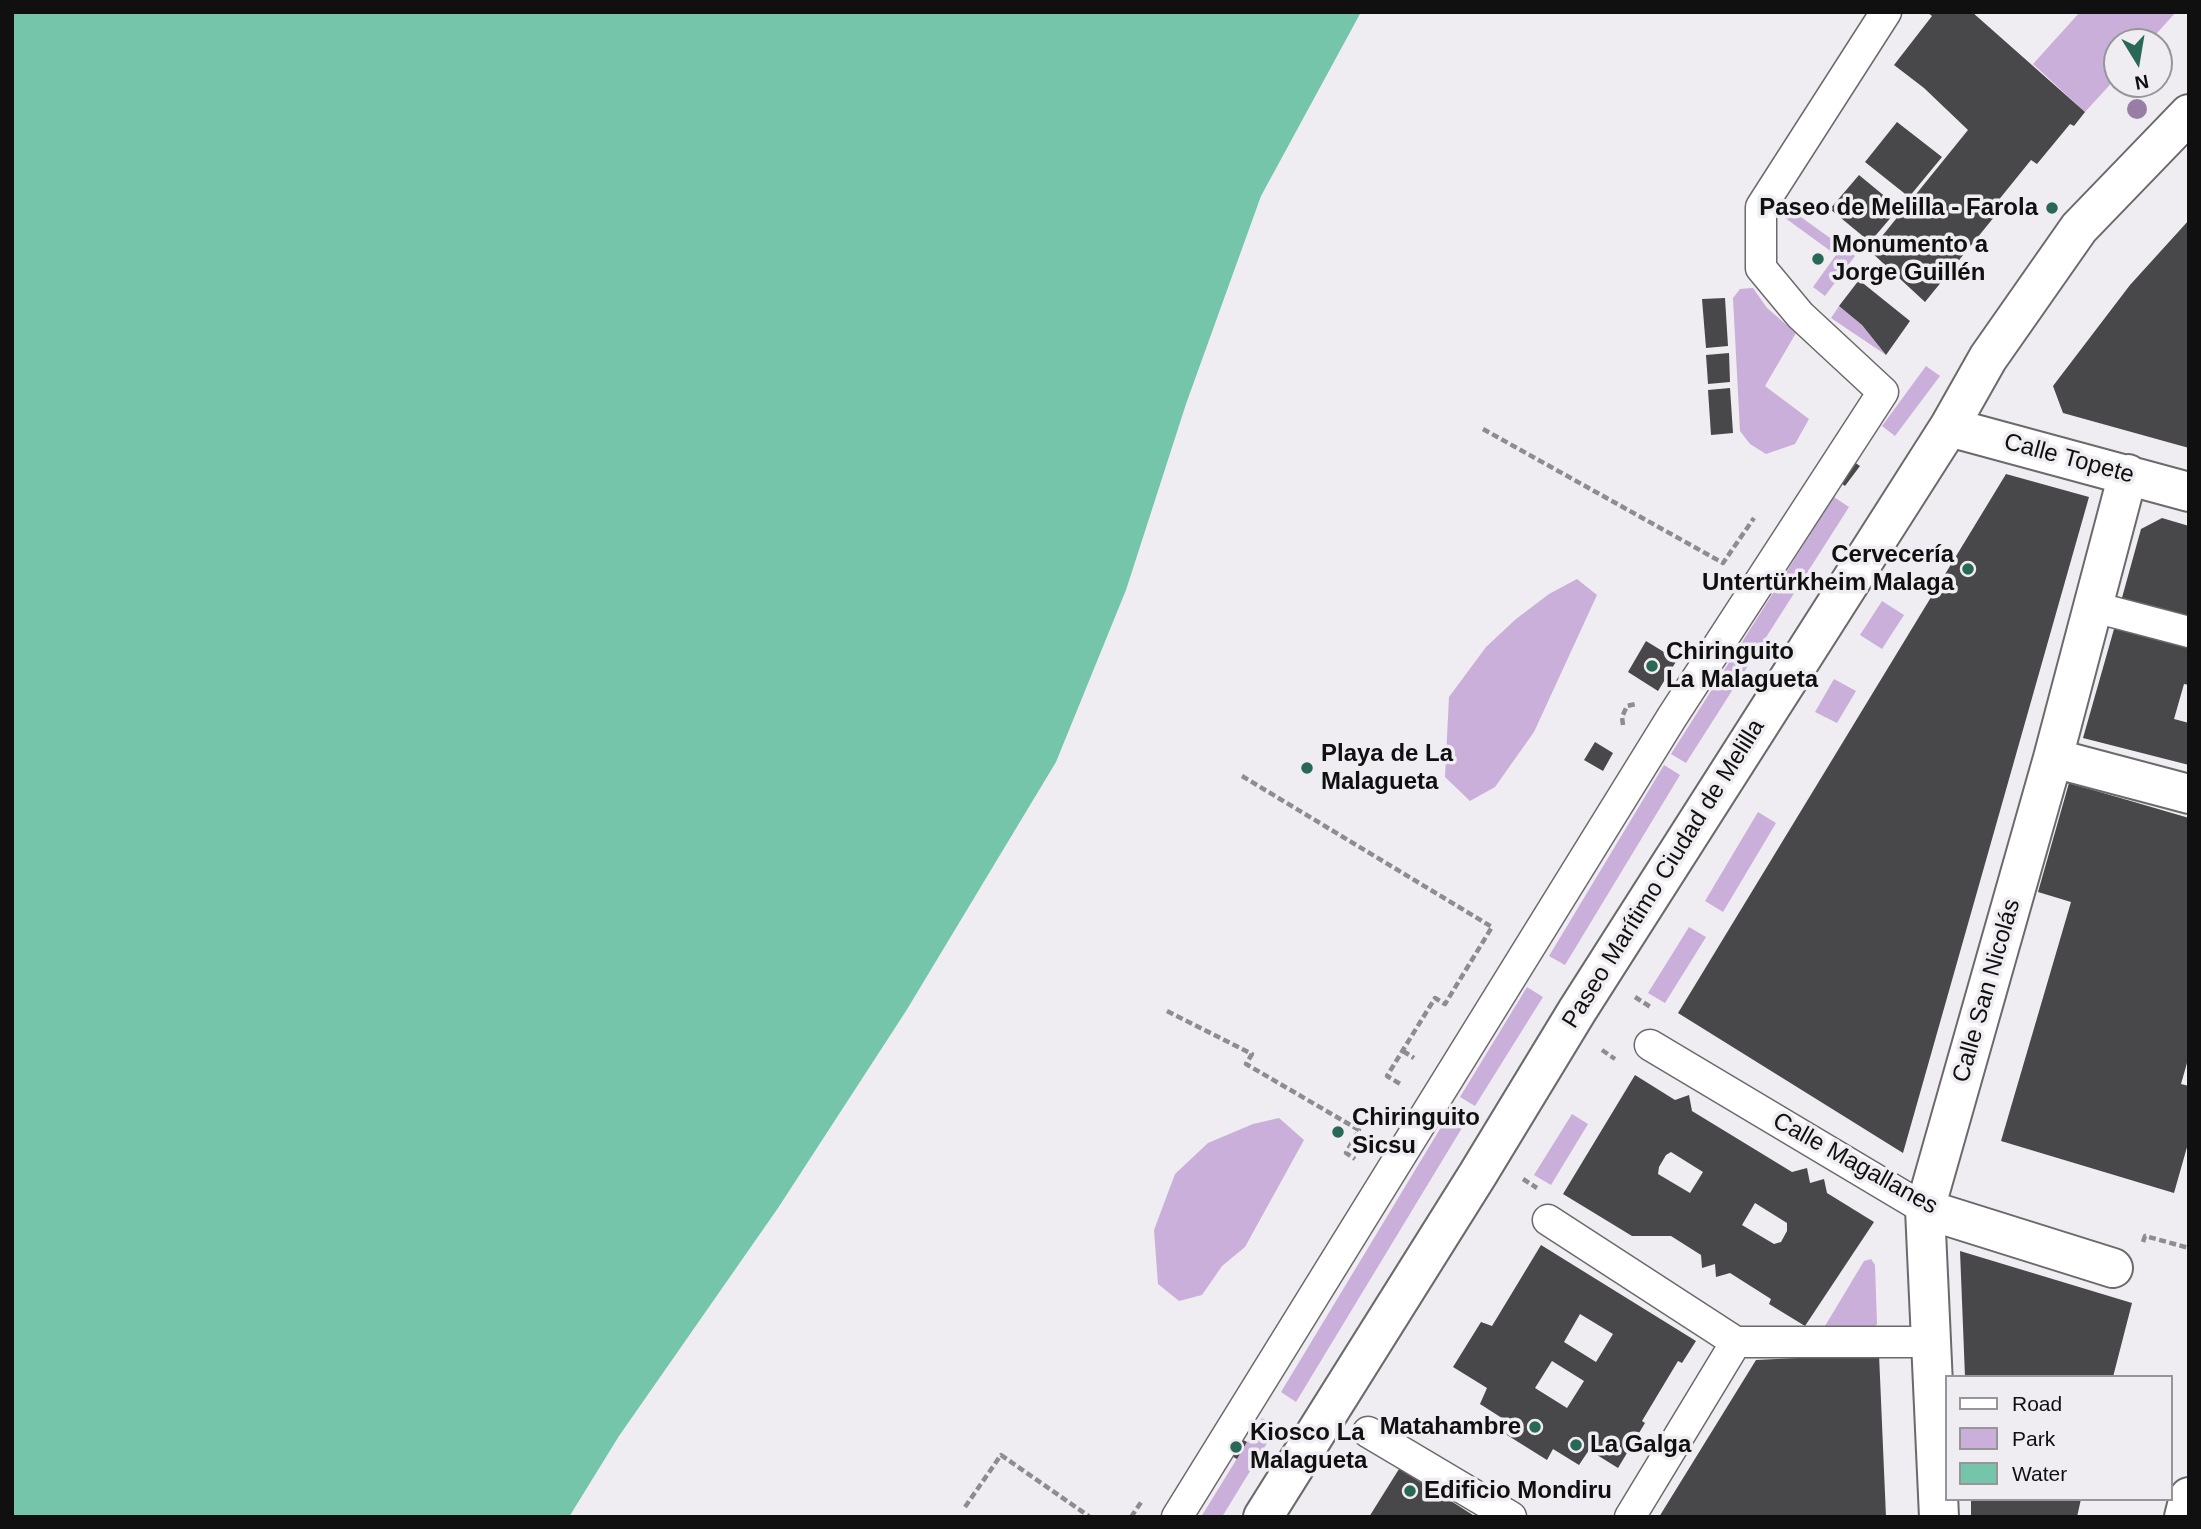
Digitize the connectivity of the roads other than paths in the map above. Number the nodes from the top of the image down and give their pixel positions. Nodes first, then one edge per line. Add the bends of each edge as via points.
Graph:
1 (1886, 12) edge
2 (2189, 114) edge
3 (1949, 426) junction
4 (2128, 474) junction
5 (2189, 492) edge
6 (2094, 607) junction
7 (2189, 632) edge
8 (2053, 758) junction
9 (2189, 794) edge
10 (1650, 1045) dead end
11 (1926, 1209) junction
12 (1548, 1220) dead end
13 (2127, 1257) road end
14 (1736, 1342) junction
15 (1931, 1342) junction
16 (1368, 1432) dead end
17 (2189, 1497) edge
18 (1177, 1517) edge
19 (1264, 1517) edge
20 (1511, 1517) edge
21 (1630, 1517) edge
22 (1939, 1517) edge
23 (2184, 1517) edge

1 - 18 street via 1761,207 1760,268 1800,315 1882,393 1672,717
2 - 3 street, Paseo Marítimo Ciudad de Melilla via 2079,228 1988,358
3 - 4 street, Calle Topete
3 - 19 street, Paseo Marítimo Ciudad de Melilla
4 - 5 street, Calle Topete
4 - 6 street, Calle San Nicolás
6 - 7 street
6 - 8 street, Calle San Nicolás
8 - 9 street
8 - 11 street, Calle San Nicolás
10 - 11 street, Calle Magallanes
11 - 13 street, Calle Magallanes
11 - 15 street, Calle San Nicolás
12 - 14 street
14 - 15 street
14 - 21 street
15 - 22 street, Calle San Nicolás
16 - 20 street
17 - 23 street

